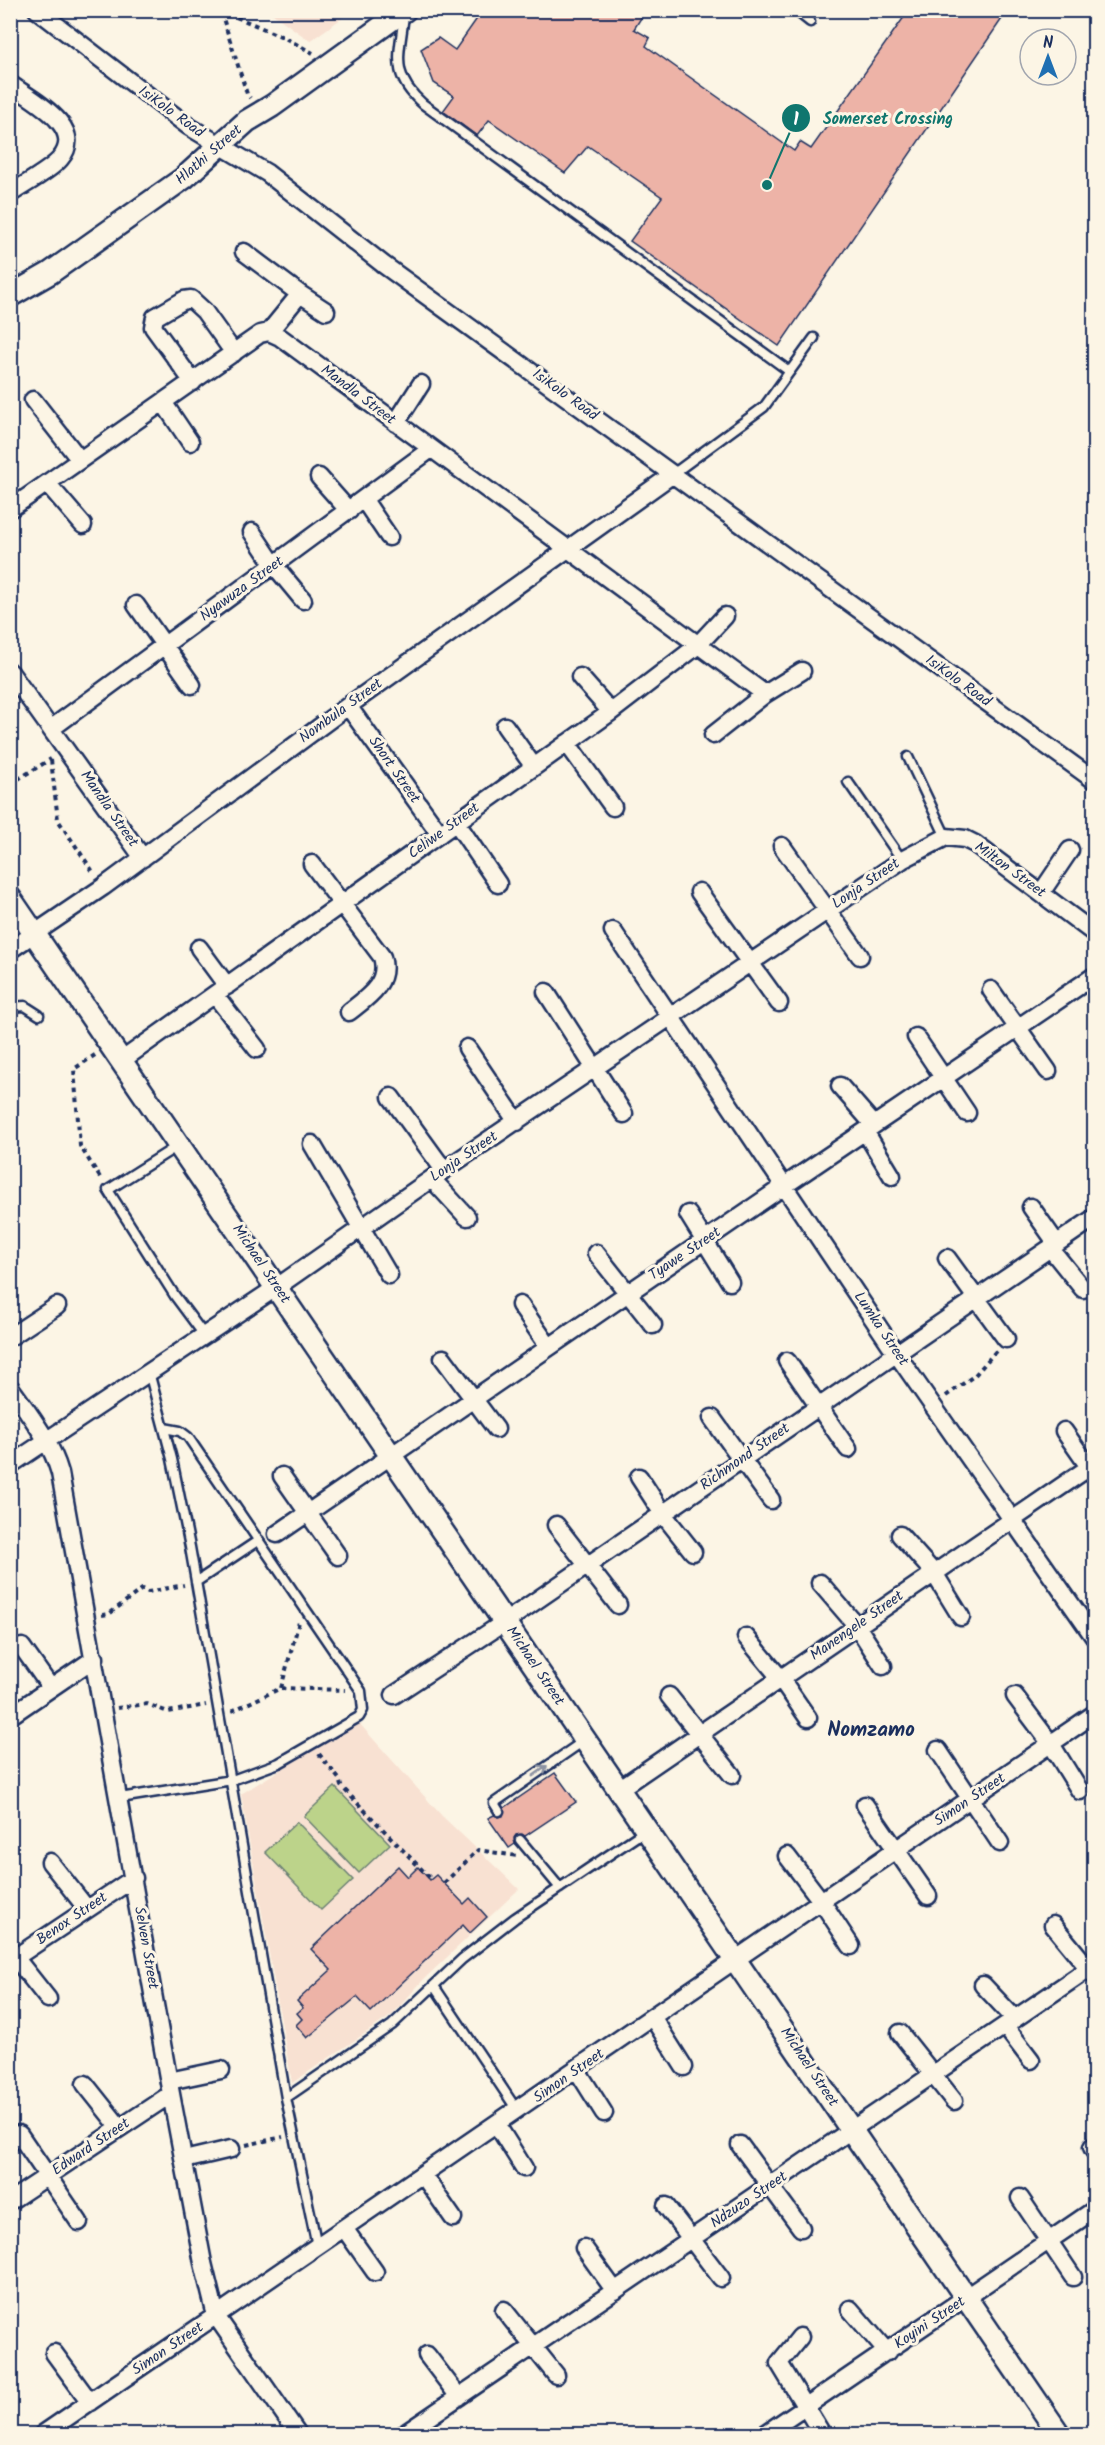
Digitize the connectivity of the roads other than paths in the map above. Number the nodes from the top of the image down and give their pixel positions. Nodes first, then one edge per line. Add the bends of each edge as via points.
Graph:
1 (37, 10) edge
2 (795, 10) edge
3 (405, 11) edge
4 (810, 22) dead end
5 (10, 84) edge
6 (220, 146) junction
7 (10, 194) edge
8 (244, 252) dead end
9 (300, 294) junction
10 (10, 296) edge
11 (326, 311) dead end
12 (269, 332) junction
13 (813, 338) dead end
14 (234, 352) junction
15 (789, 371) junction
16 (193, 382) junction
17 (421, 384) dead end
18 (33, 400) dead end
19 (163, 402) junction
20 (396, 423) junction
21 (190, 442) dead end
22 (431, 449) junction
23 (80, 460) junction
24 (673, 474) junction
25 (319, 477) dead end
26 (47, 483) junction
27 (364, 500) junction
28 (10, 509) edge
29 (349, 511) junction
30 (83, 525) dead end
31 (252, 532) dead end
32 (389, 537) dead end
33 (568, 549) junction
34 (274, 566) junction
35 (303, 600) dead end
36 (136, 605) dead end
37 (725, 616) dead end
38 (165, 645) junction
39 (698, 646) junction
40 (802, 671) dead end
41 (10, 672) edge
42 (580, 677) dead end
43 (192, 685) dead end
44 (765, 694) junction
45 (348, 706) junction
46 (611, 712) junction
47 (505, 726) dead end
48 (52, 728) junction
49 (713, 735) dead end
50 (567, 743) junction
51 (908, 757) dead end
52 (534, 767) junction
53 (1095, 780) edge
54 (848, 782) dead end
55 (613, 807) dead end
56 (456, 822) junction
57 (440, 834) junction
58 (946, 837) junction
59 (782, 846) dead end
60 (1070, 850) dead end
61 (143, 858) junction
62 (902, 860) junction
63 (312, 864) dead end
64 (498, 884) dead end
65 (699, 892) dead end
66 (1041, 893) junction
67 (10, 898) edge
68 (342, 904) junction
69 (826, 910) junction
70 (613, 931) dead end
71 (34, 933) junction
72 (1095, 933) edge
73 (199, 948) dead end
74 (10, 950) edge
75 (860, 956) dead end
76 (748, 963) junction
77 (1095, 976) edge
78 (992, 990) dead end
79 (221, 991) junction
80 (546, 992) dead end
81 (779, 1003) dead end
82 (10, 1007) edge
83 (350, 1012) dead end
84 (39, 1015) dead end
85 (672, 1017) junction
86 (1017, 1028) junction
87 (915, 1037) dead end
88 (467, 1048) dead end
89 (257, 1049) dead end
90 (116, 1053) junction
91 (595, 1069) junction
92 (1048, 1071) dead end
93 (943, 1078) junction
94 (840, 1086) dead end
95 (391, 1097) dead end
96 (967, 1113) dead end
97 (624, 1114) dead end
98 (518, 1122) junction
99 (869, 1128) junction
100 (312, 1144) dead end
101 (179, 1145) junction
102 (438, 1174) junction
103 (892, 1176) dead end
104 (784, 1186) junction
105 (1030, 1206) dead end
106 (688, 1214) dead end
107 (467, 1218) dead end
108 (1095, 1218) edge
109 (362, 1228) junction
110 (705, 1240) junction
111 (1053, 1246) junction
112 (597, 1253) dead end
113 (947, 1258) dead end
114 (389, 1275) dead end
115 (730, 1282) dead end
116 (277, 1287) junction
117 (1083, 1289) dead end
118 (627, 1293) junction
119 (975, 1299) junction
120 (520, 1305) dead end
121 (57, 1306) dead end
122 (652, 1325) dead end
123 (204, 1335) junction
124 (10, 1338) edge
125 (1005, 1339) road end
126 (549, 1347) junction
127 (897, 1353) junction
128 (443, 1358) dead end
129 (787, 1360) dead end
130 (149, 1372) junction
131 (10, 1387) edge
132 (473, 1399) junction
133 (818, 1407) junction
134 (712, 1418) dead end
135 (164, 1428) junction
136 (496, 1430) dead end
137 (1064, 1431) dead end
138 (47, 1440) junction
139 (849, 1449) dead end
140 (392, 1455) junction
141 (742, 1460) junction
142 (10, 1465) edge
143 (1093, 1468) edge
144 (282, 1476) dead end
145 (639, 1477) dead end
146 (771, 1500) dead end
147 (308, 1513) junction
148 (663, 1514) junction
149 (1013, 1519) junction
150 (556, 1525) dead end
151 (278, 1534) dead end
152 (900, 1535) dead end
153 (259, 1540) junction
154 (693, 1552) dead end
155 (338, 1556) dead end
156 (586, 1567) junction
157 (933, 1574) junction
158 (196, 1582) junction
159 (820, 1582) dead end
160 (618, 1605) dead end
161 (961, 1617) dead end
162 (505, 1622) junction
163 (856, 1626) junction
164 (747, 1637) dead end
165 (1095, 1637) edge
166 (22, 1647) dead end
167 (95, 1658) junction
168 (883, 1666) dead end
169 (781, 1678) junction
170 (51, 1688) junction
171 (394, 1695) dead end
172 (669, 1696) dead end
173 (1016, 1696) dead end
174 (1095, 1714) edge
175 (10, 1716) edge
176 (808, 1718) dead end
177 (699, 1735) junction
178 (586, 1739) junction
179 (1051, 1744) junction
180 (938, 1750) dead end
181 (732, 1775) dead end
182 (232, 1780) junction
183 (619, 1789) junction
184 (1080, 1791) dead end
185 (120, 1798) junction
186 (970, 1800) junction
187 (866, 1805) dead end
188 (500, 1811) dead end
189 (646, 1829) junction
190 (520, 1840) dead end
191 (1000, 1844) dead end
192 (897, 1850) junction
193 (787, 1856) dead end
194 (50, 1862) dead end
195 (134, 1878) junction
196 (560, 1888) junction
197 (928, 1896) dead end
198 (822, 1902) junction
199 (87, 1909) junction
200 (1053, 1925) dead end
201 (851, 1946) dead end
202 (12, 1956) edge
203 (736, 1961) junction
204 (1093, 1969) edge
205 (982, 1985) dead end
206 (434, 1986) junction
207 (48, 1999) dead end
208 (652, 2018) junction
209 (1010, 2023) junction
210 (900, 2033) dead end
211 (1031, 2060) dead end
212 (684, 2067) dead end
213 (221, 2070) dead end
214 (578, 2070) junction
215 (932, 2076) junction
216 (85, 2084) dead end
217 (170, 2087) junction
218 (286, 2098) junction
219 (954, 2101) dead end
220 (518, 2111) junction
221 (604, 2113) dead end
222 (497, 2125) junction
223 (120, 2128) junction
224 (852, 2130) junction
225 (19, 2134) dead end
226 (740, 2145) dead end
227 (231, 2149) road end
228 (184, 2160) junction
229 (524, 2168) dead end
230 (423, 2175) junction
231 (48, 2176) junction
232 (771, 2185) junction
233 (1020, 2198) dead end
234 (10, 2201) edge
235 (666, 2206) dead end
236 (1095, 2210) edge
237 (453, 2218) dead end
238 (79, 2222) dead end
239 (345, 2228) junction
240 (801, 2228) dead end
241 (692, 2239) junction
242 (1050, 2240) junction
243 (317, 2247) junction
244 (584, 2248) dead end
245 (375, 2272) dead end
246 (1073, 2277) dead end
247 (721, 2278) dead end
248 (615, 2291) junction
249 (967, 2298) junction
250 (849, 2309) dead end
251 (504, 2310) dead end
252 (216, 2316) junction
253 (801, 2337) dead end
254 (534, 2346) junction
255 (887, 2352) junction
256 (54, 2353) dead end
257 (427, 2355) dead end
258 (556, 2375) dead end
259 (459, 2397) junction
260 (90, 2402) junction
261 (806, 2407) junction
262 (43, 2434) edge
263 (298, 2434) edge
264 (404, 2434) edge
265 (765, 2434) edge
266 (822, 2434) edge
267 (1059, 2434) edge

1 - 6 street, IsiKolo Road via 188,126
2 - 4 lane
3 - 6 street, Hlathi Street via 248,121
3 - 15 lane via 400,74 411,93
5 - 7 street via 62,122 68,134 60,159
6 - 10 street, Hlathi Street via 184,178 50,273
6 - 24 street, IsiKolo Road via 267,173 359,246
8 - 9 street
9 - 11 street
9 - 12 street
12 - 14 street
12 - 20 street, Mandla Street
13 - 15 lane
14 - 16 street
14 - 16 street via 191,299 155,317 153,327
15 - 24 lane via 764,407
16 - 19 street
17 - 20 street
18 - 23 street
19 - 21 street
19 - 23 street
20 - 22 street, Mandla Street
22 - 27 street, Nyawuza Street
22 - 33 street, Mandla Street
23 - 26 street
24 - 33 street, Nombula Street
24 - 53 street, IsiKolo Road
25 - 29 street
26 - 28 street
26 - 30 street
27 - 29 street, Nyawuza Street
27 - 32 street
29 - 34 street, Nyawuza Street
31 - 34 street
33 - 39 street, Mandla Street
33 - 45 street, Nombula Street
34 - 35 street
34 - 38 street, Nyawuza Street
36 - 38 street
37 - 39 street, Celiwe Street
38 - 43 street
38 - 48 street, Nyawuza Street
39 - 44 street
39 - 46 street, Celiwe Street
40 - 44 street
41 - 48 street, Mandla Street
42 - 46 street
44 - 49 street
45 - 57 street, Short Street
45 - 61 street, Nombula Street
46 - 50 street, Celiwe Street
47 - 52 street
48 - 61 street, Mandla Street
50 - 52 street, Celiwe Street
50 - 55 street
51 - 58 lane
52 - 56 street, Celiwe Street
54 - 62 lane
56 - 57 street, Celiwe Street
56 - 64 street
57 - 68 street, Celiwe Street
58 - 62 street, Lonja Street
58 - 66 street, Milton Street via 975,844
59 - 69 street
60 - 66 street
61 - 71 street, Nombula Street
62 - 69 street, Lonja Street
63 - 68 street
65 - 76 street
66 - 72 street, Milton Street
67 - 71 street, Michael Street
68 - 79 street, Celiwe Street
68 - 83 street via 384,963 383,979 375,992
69 - 75 street
69 - 76 street, Lonja Street
70 - 85 street, Lumka Street
71 - 74 street, Nombula Street
71 - 90 street, Michael Street
73 - 79 street
76 - 81 street
76 - 85 street, Lonja Street
77 - 86 street, Tyawe Street
78 - 86 street
79 - 89 street
79 - 90 street, Celiwe Street
80 - 91 street
82 - 84 lane via 26,1006
85 - 91 street, Lonja Street
85 - 104 street, Lumka Street
86 - 92 street
86 - 93 street, Tyawe Street
87 - 93 street
88 - 98 street
90 - 101 street, Michael Street
91 - 97 street
91 - 98 street, Lonja Street
93 - 96 street
93 - 99 street, Tyawe Street
94 - 99 street
95 - 102 street
98 - 102 street, Lonja Street
99 - 103 street
99 - 104 street, Tyawe Street
100 - 109 street
101 - 116 street, Michael Street
101 - 123 lane via 108,1190
102 - 107 street
102 - 109 street, Lonja Street
104 - 110 street, Tyawe Street
104 - 127 street, Lumka Street
105 - 111 street
106 - 110 street
108 - 111 street, Richmond Street
109 - 114 street
109 - 116 street, Lonja Street
110 - 115 street
110 - 118 street, Tyawe Street
111 - 117 street
111 - 119 street, Richmond Street
112 - 118 street
113 - 119 street
116 - 123 street, Lonja Street
116 - 140 street, Michael Street
118 - 122 street
118 - 126 street, Tyawe Street
119 - 125 street
119 - 127 street, Richmond Street
120 - 126 street
121 - 124 street
123 - 130 street, Lonja Street
126 - 132 street, Tyawe Street
127 - 133 street, Richmond Street
127 - 149 street, Lumka Street
128 - 132 street
129 - 133 street
130 - 135 lane
130 - 138 street, Lonja Street
131 - 138 street, Selven Street
132 - 136 street
132 - 140 street, Tyawe Street
133 - 139 street
133 - 141 street, Richmond Street
134 - 141 street
135 - 153 lane via 188,1437
135 - 158 lane
137 - 143 street
138 - 142 street, Lonja Street
138 - 167 street, Selven Street via 60,1473
140 - 147 street, Tyawe Street
140 - 162 street, Michael Street
141 - 146 street
141 - 148 street, Richmond Street
143 - 149 street, Manengele Street
144 - 147 street
145 - 148 street
147 - 151 street, Tyawe Street
147 - 155 street
148 - 154 street
148 - 156 street, Richmond Street
149 - 157 street, Manengele Street
149 - 165 street, Lumka Street
150 - 156 street
152 - 157 street
153 - 158 lane
153 - 182 lane via 361,1691 363,1710 359,1717 279,1762
156 - 160 street
156 - 162 street, Richmond Street
157 - 161 street
157 - 163 street, Manengele Street
158 - 182 lane
159 - 163 street
162 - 171 street, Richmond Street
162 - 178 street, Michael Street
163 - 168 street
163 - 169 street, Manengele Street
164 - 169 street
166 - 170 street
167 - 170 street
167 - 185 street, Selven Street
169 - 176 street
169 - 177 street, Manengele Street
170 - 175 street
172 - 177 street
173 - 179 street
174 - 179 street, Simon Street
177 - 181 street
177 - 183 street, Manengele Street
178 - 183 street, Michael Street
188 -> 178 lane via 494,1803
179 - 184 street
179 - 186 street, Simon Street
180 - 186 street
182 - 185 lane
182 - 218 lane
183 - 189 street, Michael Street
185 - 195 street, Selven Street
186 - 191 street
186 - 192 street, Simon Street
187 - 192 street
189 - 196 lane
189 - 203 street, Michael Street
190 - 196 lane
192 - 197 street
192 - 198 street, Simon Street
193 - 198 street
194 - 199 street
195 - 199 street, Benox Street
195 - 217 street, Selven Street
196 - 206 lane via 462,1959
198 - 201 street
198 - 203 street, Simon Street
199 - 202 street, Benox Street
200 - 204 street
202 - 207 street
203 - 208 street, Simon Street
203 - 224 street, Michael Street
204 - 209 street, Ndzuzo Street
205 - 209 street
206 - 218 lane via 392,2025
206 - 220 lane
208 - 212 street
208 - 214 street, Simon Street
209 - 211 street
209 - 215 street, Ndzuzo Street
210 - 215 street
213 - 217 street
214 - 220 street, Simon Street
214 - 221 street
215 - 219 street
215 - 224 street, Ndzuzo Street
216 - 223 street
217 - 223 street, Edward Street
217 - 228 street, Selven Street
218 - 243 lane
220 - 222 street, Simon Street
222 - 229 street
222 - 230 street, Simon Street
223 - 231 street, Edward Street
224 - 232 street, Ndzuzo Street
224 - 249 street, Michael Street
225 - 231 street
226 - 232 street
227 - 228 street
228 - 252 street, Selven Street
230 - 237 street
230 - 239 street, Simon Street
231 - 234 street, Edward Street
231 - 238 street
232 - 240 street
232 - 241 street, Ndzuzo Street
233 - 242 street
235 - 241 street
236 - 242 street, Koyini Street
239 - 243 street, Simon Street
239 - 245 street
241 - 247 street
241 - 248 street, Ndzuzo Street
242 - 246 street
242 - 249 street, Koyini Street
243 - 252 street, Simon Street
244 - 248 street
248 - 254 street, Ndzuzo Street
249 - 255 street, Koyini Street
249 - 267 street, Michael Street
250 - 255 street
251 - 254 street
252 - 260 street, Simon Street
252 - 263 street, Selven Street
253 - 261 street via 779,2363
254 - 258 street
254 - 259 street, Ndzuzo Street
255 - 261 street, Koyini Street
256 - 260 street
257 - 259 street
259 - 264 street, Ndzuzo Street
260 - 262 street, Simon Street
261 - 265 street, Koyini Street
261 - 266 street

